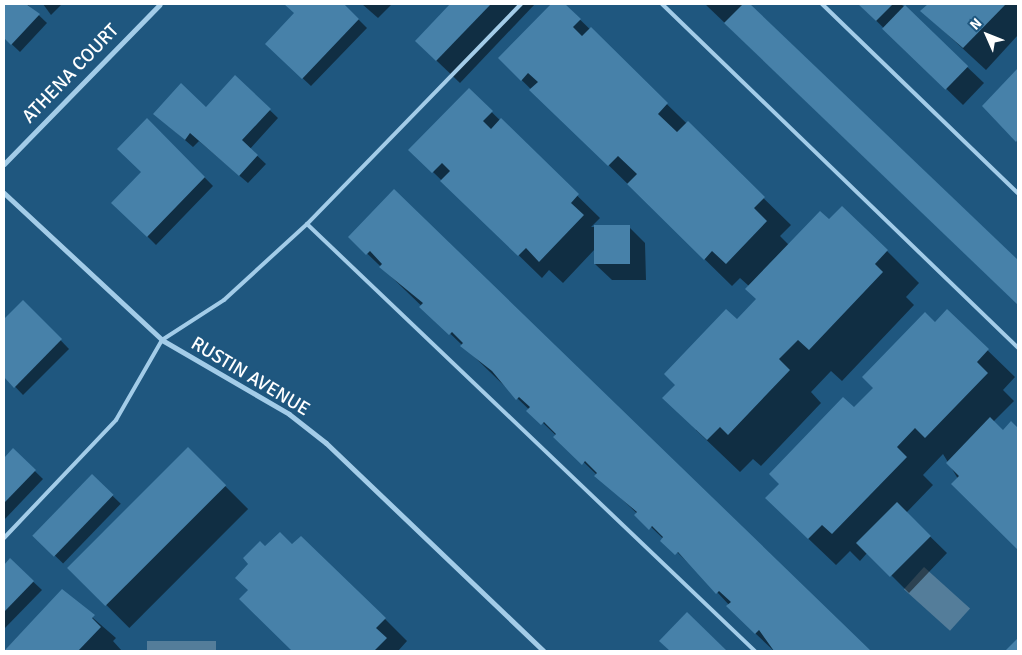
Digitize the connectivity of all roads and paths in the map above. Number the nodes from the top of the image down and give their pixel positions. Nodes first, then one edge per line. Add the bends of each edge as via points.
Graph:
1 (160, 4) edge
2 (521, 4) edge
3 (662, 4) edge
4 (822, 4) edge
5 (4, 164) edge
6 (4, 193) edge
7 (1018, 193) edge
8 (307, 224) junction
9 (162, 340) junction
10 (1018, 348) edge
11 (4, 538) edge
12 (544, 651) edge
13 (756, 651) edge

1 - 5 street, ATHENA COURT
2 - 8 lane
3 - 10 lane
4 - 7 lane
6 - 9 street, RUSTIN AVENUE
8 - 9 lane via 224,300
8 - 13 lane
9 - 11 lane via 116,420
9 - 12 street, RUSTIN AVENUE via 289,414 326,443

